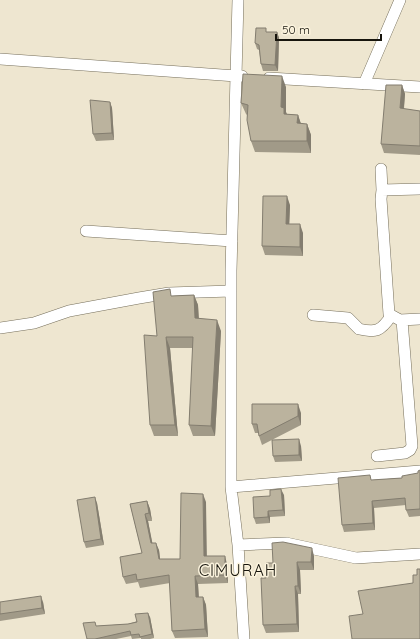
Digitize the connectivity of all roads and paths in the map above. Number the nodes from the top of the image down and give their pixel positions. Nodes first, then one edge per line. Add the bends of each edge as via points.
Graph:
1 (238, 0) edge
2 (400, 0) edge
3 (0, 59) edge
4 (236, 76) junction
5 (364, 84) junction
6 (420, 87) edge
7 (381, 169) dead end
8 (382, 190) junction
9 (420, 190) edge
10 (86, 231) dead end
11 (232, 241) junction
12 (231, 291) junction
13 (313, 315) dead end
14 (390, 316) junction
15 (420, 319) edge
16 (402, 320) junction
17 (0, 328) edge
18 (377, 456) dead end
19 (420, 471) edge
20 (231, 487) junction
21 (238, 545) junction
22 (420, 554) edge
23 (244, 639) edge

1 - 4 street
2 - 5 street
3 - 4 street
4 - 5 street
4 - 11 street
5 - 6 street
7 - 8 street
8 - 9 street
8 - 14 street
10 - 11 street
11 - 12 street
12 - 17 street via 169,293 69,311 34,323
12 - 20 street
13 - 14 street via 348,318 359,329 378,330 384,327
14 - 16 street
15 - 16 street
16 - 18 street via 412,446 405,453
19 - 20 street
20 - 21 street
21 - 22 street via 286,543 356,558
21 - 23 street

